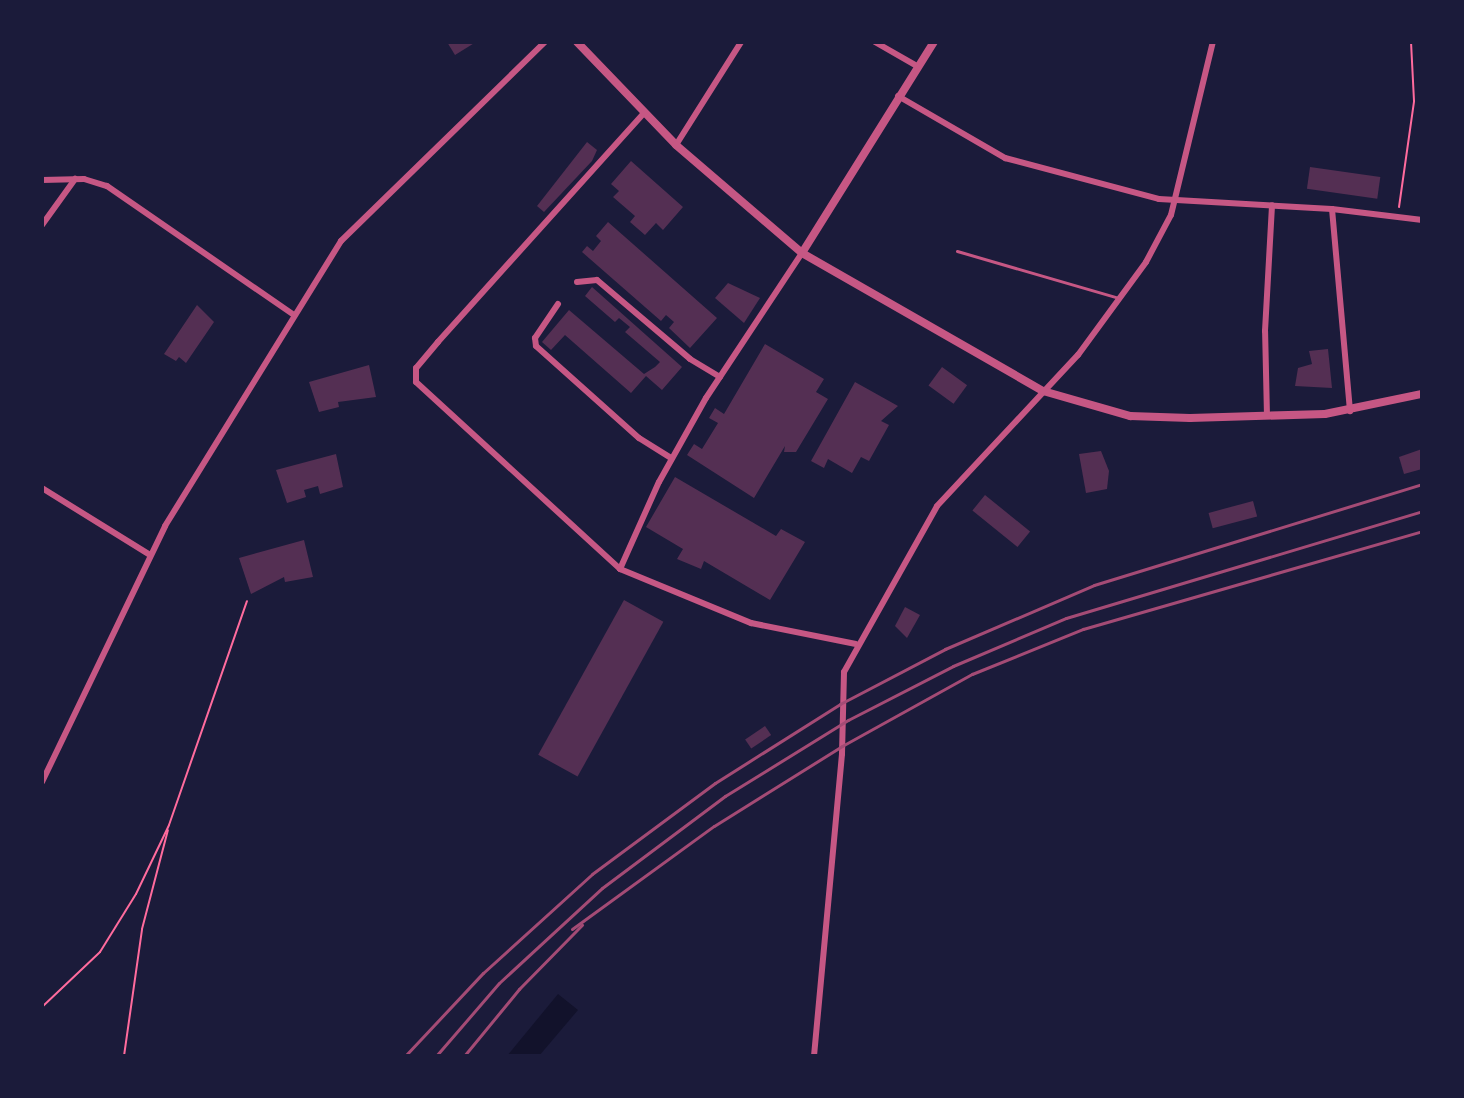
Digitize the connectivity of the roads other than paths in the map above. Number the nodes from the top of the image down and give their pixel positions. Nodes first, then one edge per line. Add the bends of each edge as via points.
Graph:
1 (545, 42) edge
2 (577, 42) edge
3 (741, 42) edge
4 (875, 42) edge
5 (934, 42) edge
6 (1213, 42) edge
7 (917, 66) junction
8 (898, 96) junction
9 (644, 113) junction
10 (676, 145) junction
11 (75, 179) junction
12 (42, 180) edge
13 (1174, 199) junction
14 (1272, 205) junction
15 (1332, 209) junction
16 (1422, 220) edge
17 (42, 225) edge
18 (957, 251) dead end
19 (802, 253) junction
20 (577, 282) dead end
21 (1121, 298) junction
22 (558, 304) dead end
23 (294, 315) junction
24 (720, 377) junction
25 (1043, 391) junction
26 (1422, 394) edge
27 (1350, 411) junction
28 (1267, 416) junction
29 (671, 458) junction
30 (42, 488) edge
31 (150, 555) junction
32 (620, 569) junction
33 (856, 644) junction
34 (42, 782) edge
35 (814, 1056) edge

1 - 23 street via 352,227
2 - 9 street
3 - 10 street
4 - 7 street
5 - 7 street
6 - 13 street
7 - 8 street
8 - 13 street via 1005,158
8 - 19 street
9 - 10 street
9 - 32 street via 414,373 424,394
10 - 19 street
11 - 12 street
11 - 17 street
11 - 23 street via 107,186
13 - 14 street
13 - 21 street via 1146,262
14 - 15 street
14 - 28 street via 1265,331
15 - 16 street
15 - 27 street
18 - 21 lane
19 - 24 street
19 - 25 street
20 - 24 street via 597,280 690,359
21 - 25 street
22 - 29 street via 535,338 538,348 639,438
23 - 31 street
24 - 29 street
25 - 28 street via 1130,416
25 - 33 street via 937,506
26 - 27 street
27 - 28 street
29 - 32 street
30 - 31 street
31 - 34 street
32 - 33 street via 751,623
33 - 35 street via 840,689 842,754

